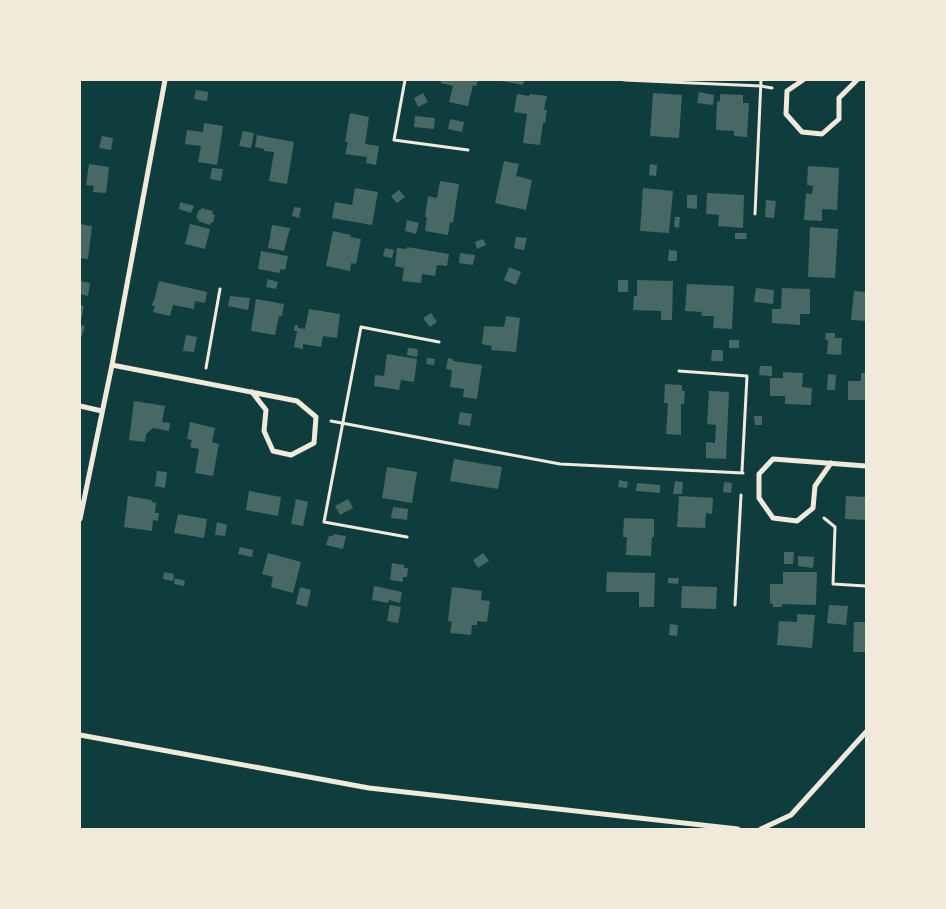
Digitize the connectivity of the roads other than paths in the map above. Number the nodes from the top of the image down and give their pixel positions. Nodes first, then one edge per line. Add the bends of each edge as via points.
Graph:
1 (165, 80) edge
2 (803, 80) edge
3 (857, 80) edge
4 (112, 365) junction
5 (252, 392) junction
6 (80, 406) edge
7 (102, 411) junction
8 (831, 463) junction
9 (866, 466) edge
10 (80, 519) edge
11 (866, 732) edge
12 (80, 735) edge
13 (738, 829) edge
14 (761, 829) edge

1 - 4 street
2 - 3 street via 787,91 786,114 802,132 822,134 839,119 839,98
4 - 5 street
4 - 7 street
5 - 5 street via 298,401 316,417 314,443 291,455 273,451 264,432 266,410
6 - 7 street
7 - 10 street
8 - 8 street via 815,486 813,508 797,521 773,518 759,498 759,474 773,459
8 - 9 street
11 - 14 street via 791,815
12 - 13 street via 369,788

